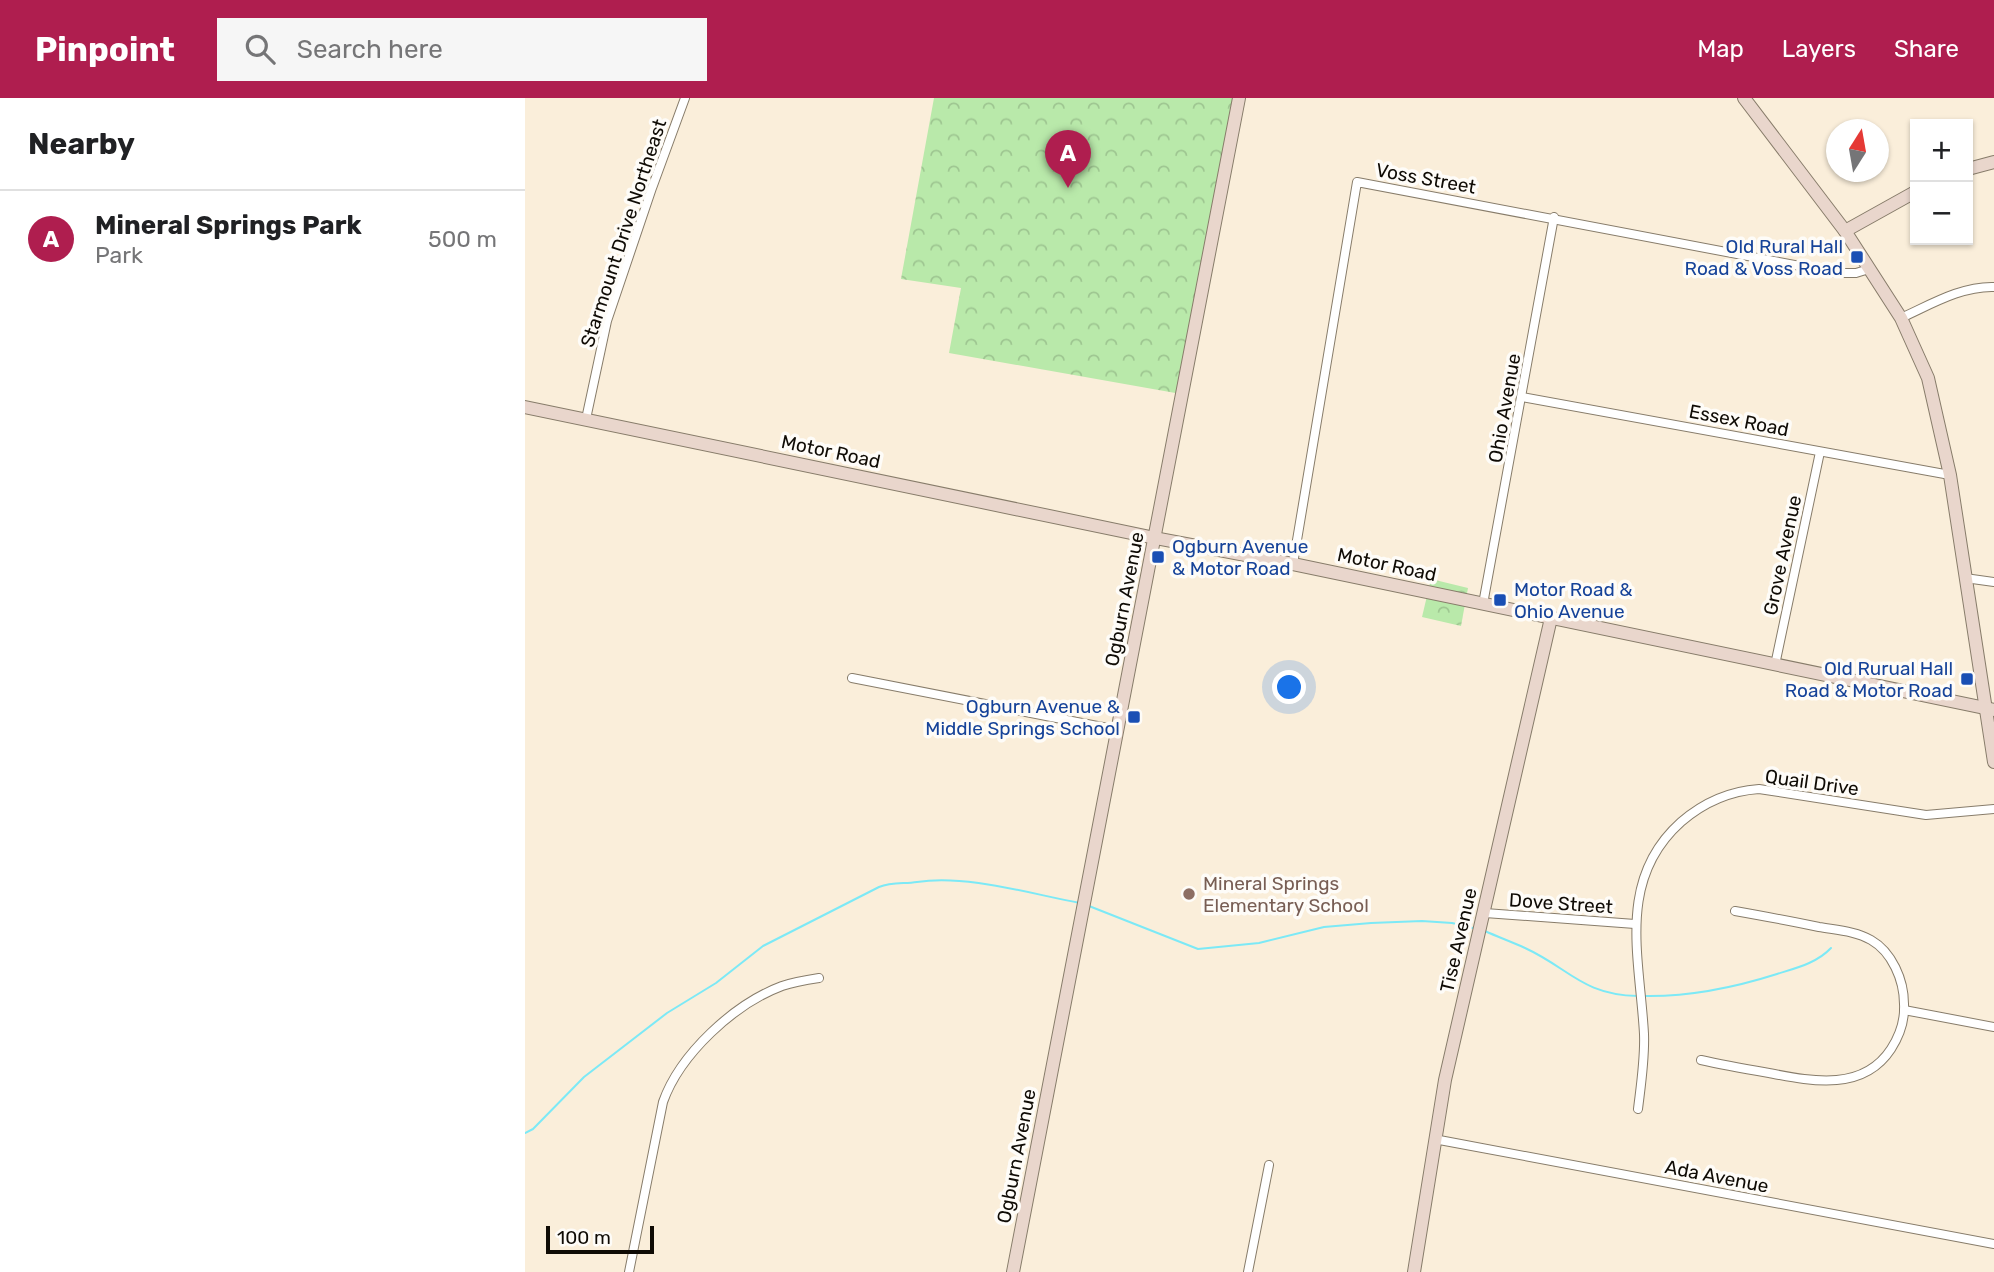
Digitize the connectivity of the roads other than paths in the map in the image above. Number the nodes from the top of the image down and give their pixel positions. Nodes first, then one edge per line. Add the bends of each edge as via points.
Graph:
1 (685, 98) edge
2 (1239, 98) edge
3 (1744, 98) edge
4 (1994, 162) edge
5 (1973, 168) edge
6 (1910, 194) edge
7 (1554, 218) junction
8 (1845, 231) junction
9 (1869, 269) junction
10 (1994, 287) edge
11 (1901, 318) junction
12 (1522, 397) junction
13 (525, 407) edge
14 (586, 419) junction
15 (1820, 452) junction
16 (1950, 475) junction
17 (1155, 538) junction
18 (1293, 564) junction
19 (1965, 578) junction
20 (1994, 582) edge
21 (1483, 604) junction
22 (1551, 618) junction
23 (1775, 665) junction
24 (852, 678) dead end
25 (1990, 709) edge
26 (1118, 730) junction
27 (1994, 762) edge
28 (1994, 809) edge
29 (1735, 911) dead end
30 (1485, 913) junction
31 (1635, 924) junction
32 (819, 978) dead end
33 (1905, 1010) junction
34 (1994, 1027) edge
35 (1701, 1060) dead end
36 (1638, 1109) dead end
37 (1434, 1139) junction
38 (1269, 1165) dead end
39 (1994, 1244) edge
40 (629, 1272) edge
41 (1013, 1272) edge
42 (1248, 1272) edge
43 (1414, 1272) edge

1 - 14 street, Starmount Drive Northeast via 611,309
2 - 17 street, Ogburn Avenue
3 - 8 street
4 - 5 street
6 - 8 street
7 - 9 street, Voss Street via 1837,273
7 - 12 street, Ohio Avenue
7 - 18 street, Voss Street via 1357,182
8 - 9 street
9 - 11 street
10 - 11 street via 1954,294
11 - 16 street via 1930,384
12 - 15 street, Essex Road
12 - 21 street, Ohio Avenue
13 - 14 street, Motor Road
14 - 17 street, Motor Road
15 - 16 street, Essex Road
15 - 23 street, Grove Avenue
16 - 19 street
17 - 18 street, Motor Road
17 - 26 street, Ogburn Avenue
18 - 21 street, Motor Road
19 - 20 street
19 - 25 street
21 - 22 street, Motor Road
22 - 23 street, Motor Road
22 - 30 street, Tise Avenue
23 - 25 street, Motor Road
24 - 26 street
25 - 27 street
26 - 41 street, Ogburn Avenue
28 - 31 street, Quail Drive via 1927,815 1759,789 1736,793 1702,806 1667,836 1642,879
29 - 33 street via 1872,941 1893,962
30 - 31 street, Dove Street
30 - 37 street, Tise Avenue
31 - 36 street, Quail Drive via 1644,1037
32 - 40 street via 778,988 752,1002 704,1039 674,1078 663,1102
33 - 34 street
33 - 35 street via 1900,1033 1882,1061 1840,1081
37 - 39 street, Ada Avenue
37 - 43 street, Tise Avenue
38 - 42 street

